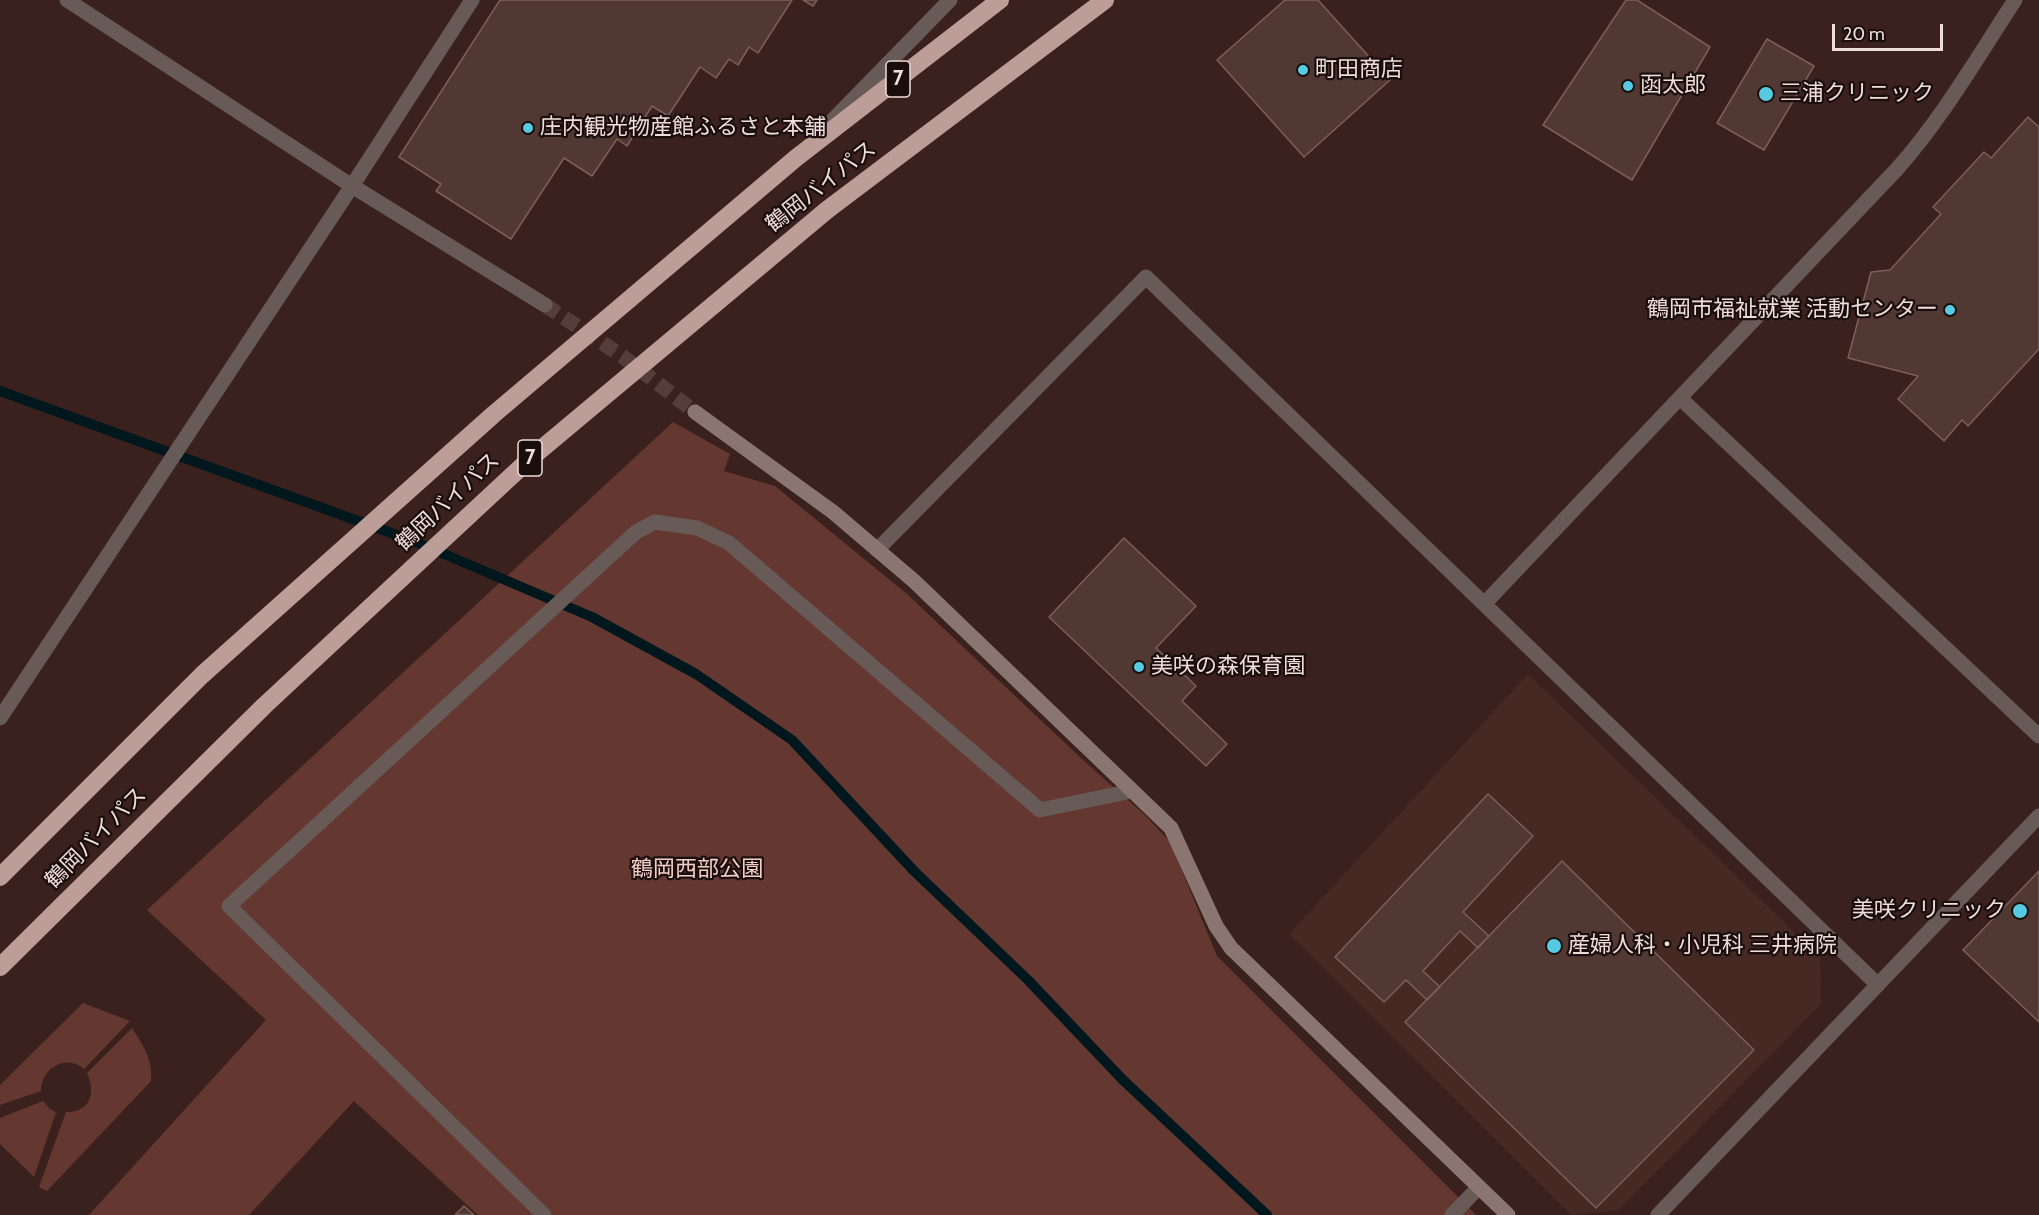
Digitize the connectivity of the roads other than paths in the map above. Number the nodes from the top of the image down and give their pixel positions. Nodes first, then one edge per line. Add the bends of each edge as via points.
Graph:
1 (67, 0) edge
2 (472, 0) edge
3 (950, 0) edge
4 (1000, 0) edge
5 (1105, 0) edge
6 (2015, 0) edge
7 (796, 158) junction
8 (352, 186) junction
9 (545, 305) tunnel mouth
10 (1680, 398) junction
11 (695, 412) tunnel mouth
12 (877, 550) junction
13 (1485, 603) junction
14 (0, 718) edge
15 (2039, 736) edge
16 (1132, 791) junction
17 (2039, 816) edge
18 (0, 877) edge
19 (0, 967) edge
20 (1878, 985) junction
21 (1479, 1187) junction
22 (544, 1215) edge
23 (1452, 1215) edge
24 (1508, 1215) edge
25 (1658, 1215) edge

1 - 8 street
2 - 8 street
3 - 7 street
4 - 7 highway, 鶴岡バイパス / 7
5 - 19 highway, 鶴岡バイパス / 7 via 827,210 533,456 264,706
6 - 10 street via 1925,137
7 - 18 highway, 鶴岡バイパス / 7 via 494,414 202,675
8 - 9 street
8 - 14 street
10 - 13 street
10 - 15 street
11 - 12 street via 833,512
12 - 13 street via 1146,277
12 - 16 street
13 - 20 street
16 - 21 street via 1171,828 1216,926 1231,948
16 - 22 street via 1040,810 729,543 697,528 656,522 636,532 229,906
17 - 20 street
20 - 25 street
21 - 23 street
21 - 24 street

